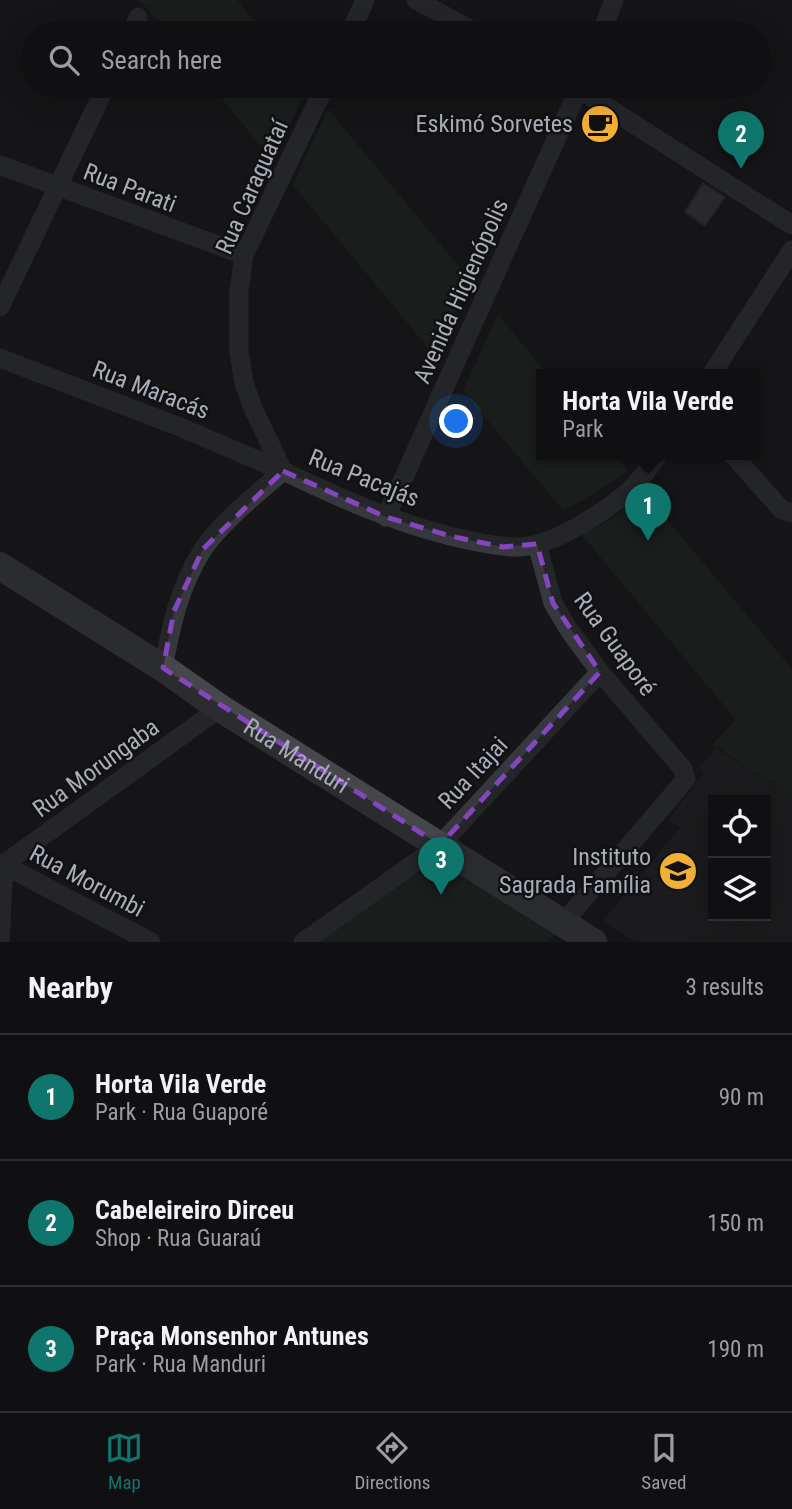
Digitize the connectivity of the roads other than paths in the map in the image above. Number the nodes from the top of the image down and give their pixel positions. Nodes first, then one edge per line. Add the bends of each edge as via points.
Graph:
1 (366, 0) edge
2 (416, 0) edge
3 (614, 0) edge
4 (356, 21) edge
5 (455, 21) edge
6 (606, 21) edge
7 (100, 98) edge
8 (319, 98) edge
9 (573, 98) edge
10 (595, 98) edge
11 (0, 165) edge
12 (58, 186) junction
13 (792, 225) edge
14 (792, 250) edge
15 (244, 255) junction
16 (0, 307) edge
17 (0, 358) edge
18 (715, 369) edge
19 (654, 460) edge
20 (737, 460) edge
21 (283, 471) junction
22 (792, 513) edge
23 (387, 517) junction
24 (537, 544) junction
25 (0, 566) edge
26 (163, 668) junction
27 (600, 673) junction
28 (220, 708) junction
29 (440, 845) junction
30 (1, 865) edge
31 (572, 934) edge
32 (0, 941) edge
33 (151, 942) edge
34 (303, 942) edge

1 - 4 street
2 - 5 street
3 - 6 street
7 - 12 street
8 - 15 street, Rua Caraguataí
9 - 23 street, Avenida Higienópolis
10 - 13 street
11 - 12 street, Rua Parati
12 - 15 street, Rua Parati
12 - 16 street
14 - 18 street
15 - 21 street, Rua Caraguataí via 239,352 244,383
17 - 21 street, Rua Maracás
19 - 24 street via 629,491 609,506 562,535
20 - 22 street via 781,509
21 - 23 street, Rua Pacajás
21 - 26 street, Rua Pacajás via 203,549 174,611
23 - 24 street, Rua Pacajás via 503,547
24 - 27 street, Rua Guaporé via 553,603
25 - 26 street, Rua Manduri
26 - 28 street, Rua Manduri
27 - 29 street, Rua Itajai
27 - 31 street, Rua Guaporé via 686,774 684,783
28 - 29 street, Rua Manduri
28 - 30 street, Rua Morungaba
29 - 31 street, Rua Manduri
29 - 34 street, Rua Itajai
30 - 32 street
30 - 33 street, Rua Morumbi

